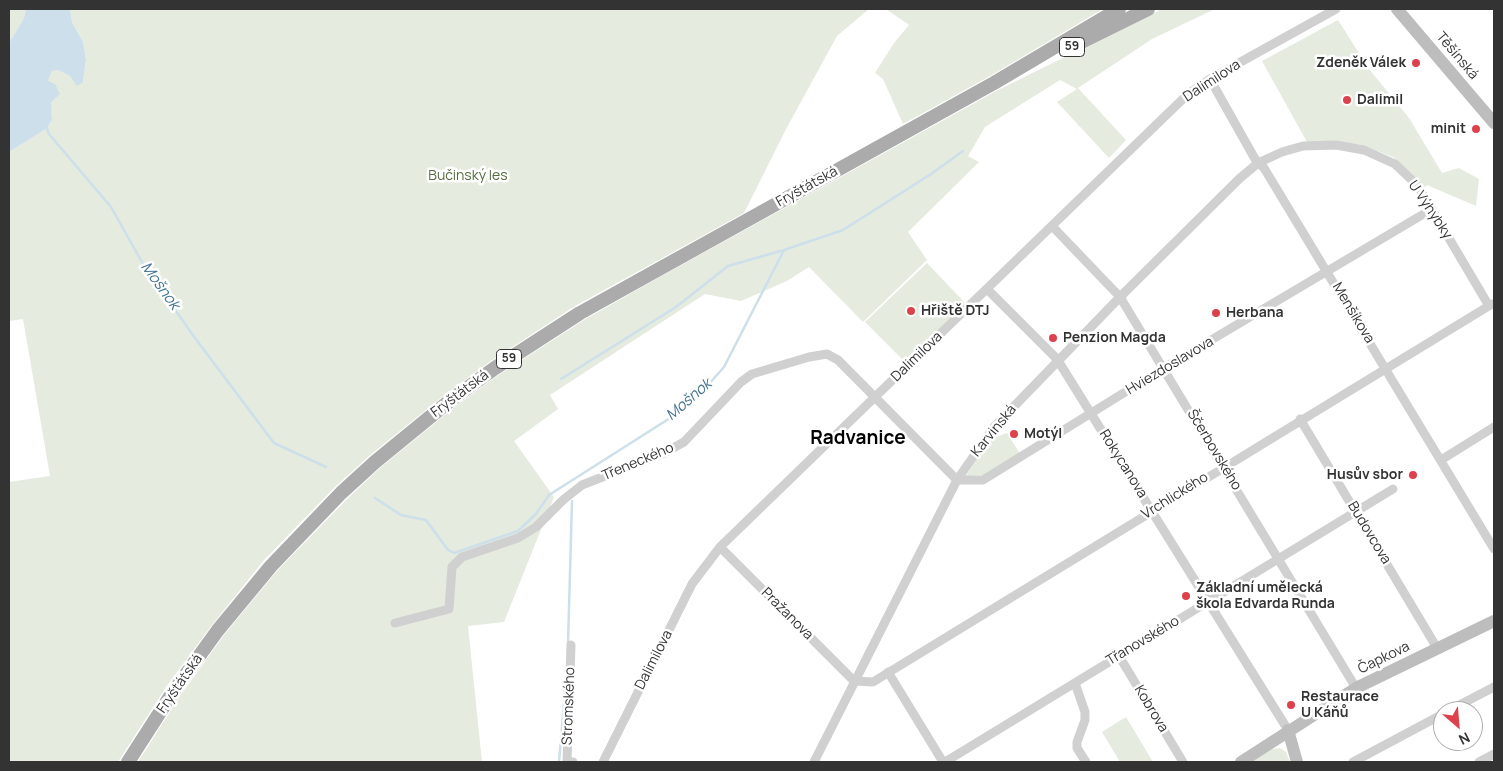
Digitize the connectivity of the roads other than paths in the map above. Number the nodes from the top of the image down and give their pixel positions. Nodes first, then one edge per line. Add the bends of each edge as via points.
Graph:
1 (1119, 9) edge
2 (1148, 9) edge
3 (1336, 9) edge
4 (1397, 9) edge
5 (1210, 79) junction
6 (994, 83) junction
7 (1494, 123) edge
8 (1258, 163) junction
9 (1432, 209) junction
10 (1052, 226) junction
11 (1327, 271) junction
12 (987, 288) junction
13 (1120, 297) junction
14 (1492, 304) edge
15 (1058, 359) junction
16 (1386, 367) junction
17 (1164, 368) junction
18 (876, 397) junction
19 (1092, 414) junction
20 (1300, 419) junction
21 (1494, 427) edge
22 (1441, 460) junction
23 (1224, 466) junction
24 (957, 480) junction
25 (1393, 489) dead end
26 (1152, 510) junction
27 (1356, 511) junction
28 (720, 547) junction
29 (1494, 549) edge
30 (1279, 558) junction
31 (1208, 601) junction
32 (1494, 621) edge
33 (396, 623) dead end
34 (570, 645) dead end
35 (1437, 648) junction
36 (1119, 656) junction
37 (888, 672) junction
38 (854, 681) junction
39 (1075, 683) junction
40 (1494, 687) edge
41 (1356, 688) junction
42 (1467, 701) edge
43 (1433, 719) edge
44 (1288, 730) junction
45 (1494, 754) edge
46 (128, 762) edge
47 (573, 762) edge
48 (603, 762) edge
49 (814, 762) edge
50 (944, 762) edge
51 (1086, 762) edge
52 (1182, 762) edge
53 (1241, 762) edge
54 (1297, 762) edge
55 (1353, 762) edge
56 (1479, 762) edge

1 - 6 main road, Fryštátská / 59
2 - 6 main road, Fryštátská / 59
3 - 5 street, Dalimilova
4 - 7 street, Těšínská
5 - 8 street, Menšíkova
5 - 10 street, Dalimilova via 1188,94
6 - 46 main road, Fryštátská / 59 via 580,313 452,399 341,493 271,566 218,630
8 - 9 street, U Výhybky via 1303,146 1336,145 1364,150 1395,164 1418,186
8 - 11 street, Menšíkova
8 - 13 street, Karvinská
9 - 11 street, Hviezdoslavova
9 - 14 street, U Výhybky
10 - 12 street, Dalimilova
10 - 13 street, Ščerbovského
11 - 16 street, Menšíkova
11 - 17 street, Hviezdoslavova
12 - 15 street, Rokycanova
12 - 18 street, Dalimilova
13 - 15 street, Karvinská
13 - 17 street, Ščerbovského
14 - 16 street, Vrchlického
15 - 19 street, Rokycanova
15 - 24 street, Karvinská via 994,427
16 - 20 street, Vrchlického
16 - 22 street, Menšíkova
17 - 19 street, Hviezdoslavova
17 - 23 street, Ščerbovského
18 - 24 street, Třeneckého
18 - 28 street, Dalimilova
18 - 33 street, Třeneckého via 838,360 827,354 809,356 752,374 740,382 684,442 582,485 536,527 518,538 462,557 452,567 449,609
19 - 24 street, Hviezdoslavova via 983,480
19 - 26 street, Rokycanova
20 - 23 street, Vrchlického
20 - 27 street, Budovcova
21 - 22 street
22 - 29 street, Menšíkova
23 - 26 street, Vrchlického
23 - 30 street, Ščerbovského
24 - 38 street, Karvinská
25 - 27 street, Třanovského
26 - 31 street, Rokycanova
26 - 37 street, Vrchlického
27 - 30 street, Třanovského
27 - 35 street, Budovcova
28 - 38 street, Pražanova
28 - 48 street, Dalimilova via 692,584
30 - 31 street, Třanovského
30 - 41 street, Ščerbovského
31 - 36 street, Třanovského
31 - 44 street, Rokycanova
32 - 35 street, Čapkova
34 - 47 street, Stromského via 567,762
35 - 41 street, Čapkova
36 - 39 street, Třanovského
36 - 52 street, Kobrova
37 - 38 street, Vrchlického via 872,682
37 - 50 street
38 - 49 street, Karvinská
39 - 50 street, Třanovského
39 - 51 street via 1085,712 1076,742
40 - 42 street
41 - 44 street, Čapkova
43 - 55 street
44 - 53 street, Čapkova
44 - 54 street
45 - 56 street

